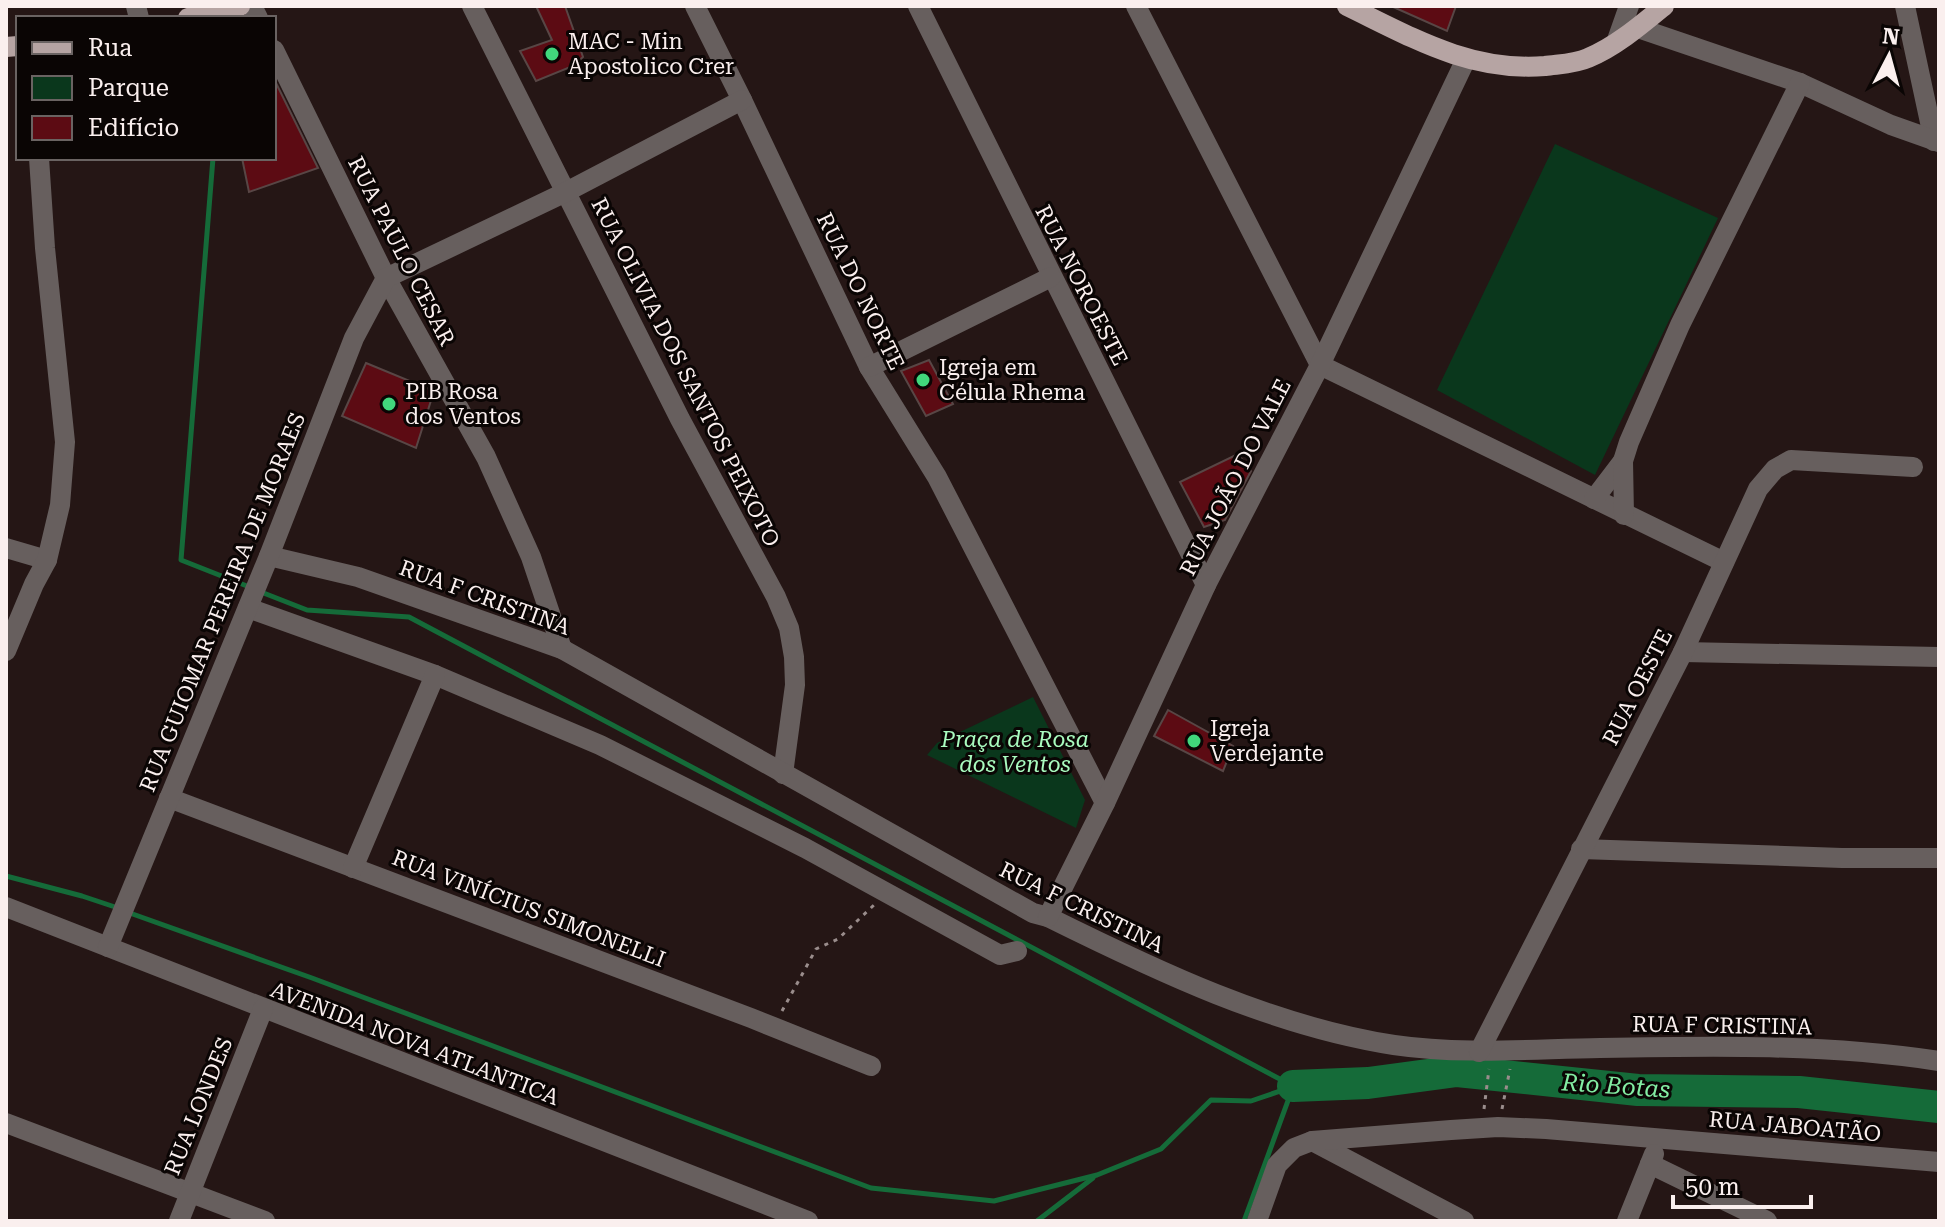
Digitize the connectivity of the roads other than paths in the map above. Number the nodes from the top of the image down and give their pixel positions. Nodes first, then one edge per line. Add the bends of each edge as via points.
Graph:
1 (240, 6) edge
2 (472, 6) edge
3 (695, 6) edge
4 (918, 6) edge
5 (1136, 6) edge
6 (1347, 6) edge
7 (1629, 6) edge
8 (1664, 6) edge
9 (1905, 6) edge
10 (205, 13) edge
11 (1638, 28) junction
12 (1617, 40) junction
13 (276, 54) edge
14 (1466, 59) junction
15 (1800, 83) junction
16 (742, 100) junction
17 (1936, 142) edge
18 (39, 160) edge
19 (566, 192) junction
20 (1051, 277) junction
21 (386, 278) junction
22 (1320, 365) junction
23 (869, 367) junction
24 (1623, 461) junction
25 (1913, 467) dead end
26 (1594, 499) junction
27 (1624, 515) junction
28 (6, 548) edge
29 (47, 560) junction
30 (266, 561) junction
31 (1724, 562) junction
32 (1206, 585) junction
33 (249, 603) junction
34 (562, 649) junction
35 (6, 651) edge
36 (1683, 652) junction
37 (1939, 657) edge
38 (435, 675) junction
39 (783, 774) junction
40 (169, 798) junction
41 (1105, 803) junction
42 (1581, 849) junction
43 (1939, 858) edge
44 (353, 868) junction
45 (6, 907) edge
46 (1048, 917) junction
47 (112, 937) junction
48 (1017, 951) dead end
49 (263, 1009) junction
50 (1485, 1055) junction
51 (1939, 1061) edge
52 (871, 1066) dead end
53 (6, 1123) edge
54 (1660, 1139) junction
55 (1312, 1141) junction
56 (1939, 1162) edge
57 (1650, 1164) junction
58 (189, 1193) junction
59 (179, 1221) edge
60 (265, 1221) edge
61 (808, 1221) edge
62 (1257, 1221) edge
63 (1464, 1221) edge
64 (1627, 1221) edge
65 (1767, 1221) edge

1 - 10 main road
2 - 19 street, RUA OLIVIA DOS SANTOS PEIXOTO
3 - 16 street, RUA DO NORTE
4 - 20 street, RUA NOROESTE
5 - 22 street
6 - 14 main road
7 - 12 street
8 - 11 main road
9 - 17 street
11 - 12 main road
11 - 15 street
12 - 14 main road via 1588,59 1565,64 1521,68
13 - 21 street, RUA PAULO CESAR
14 - 22 street, RUA JOÃO DO VALE
15 - 17 street
15 - 24 street via 1680,325
16 - 19 street
16 - 23 street, RUA DO NORTE
18 - 29 street via 65,442 60,505
19 - 21 street
19 - 39 street, RUA OLIVIA DOS SANTOS PEIXOTO via 789,628 795,685
20 - 23 street
20 - 32 street, RUA NOROESTE
21 - 30 street, RUA GUIOMAR PEREIRA DE MORAES via 354,338
21 - 34 street, RUA PAULO CESAR via 486,457 531,557
22 - 26 street
22 - 32 street, RUA JOÃO DO VALE
23 - 41 street, RUA DO NORTE via 937,477
24 - 26 street
24 - 27 street
25 - 31 street, RUA OESTE via 1791,460 1758,489
26 - 27 street
27 - 31 street
28 - 29 street
29 - 35 street
30 - 33 street, RUA GUIOMAR PEREIRA DE MORAES
30 - 34 street, RUA F CRISTINA via 358,577
31 - 36 street, RUA OESTE
32 - 41 street, RUA JOÃO DO VALE
33 - 38 street
33 - 40 street, RUA GUIOMAR PEREIRA DE MORAES
34 - 39 street, RUA F CRISTINA
36 - 37 street
36 - 42 street, RUA OESTE
38 - 44 street
38 - 48 street via 600,745 1000,955
39 - 46 street, RUA F CRISTINA
40 - 44 street, RUA VINÍCIUS SIMONELLI
40 - 47 street, RUA GUIOMAR PEREIRA DE MORAES
41 - 46 street, RUA JOÃO DO VALE
42 - 43 street
42 - 50 street, RUA OESTE
44 - 52 street, RUA VINÍCIUS SIMONELLI
45 - 47 street, AVENIDA NOVA ATLANTICA
46 - 50 street, RUA F CRISTINA via 1149,967 1283,1019 1394,1045
47 - 49 street, AVENIDA NOVA ATLANTICA
49 - 58 street, RUA LONDES
49 - 61 street, AVENIDA NOVA ATLANTICA
50 - 51 street, RUA F CRISTINA via 1679,1046 1855,1052
53 - 58 street
54 - 55 street, RUA JABOATÃO via 1498,1127
54 - 56 street, RUA JABOATÃO
54 - 57 street
55 - 62 street via 1294,1148 1277,1165
55 - 63 street
57 - 64 street
57 - 65 street
58 - 59 street, RUA LONDES
58 - 60 street

